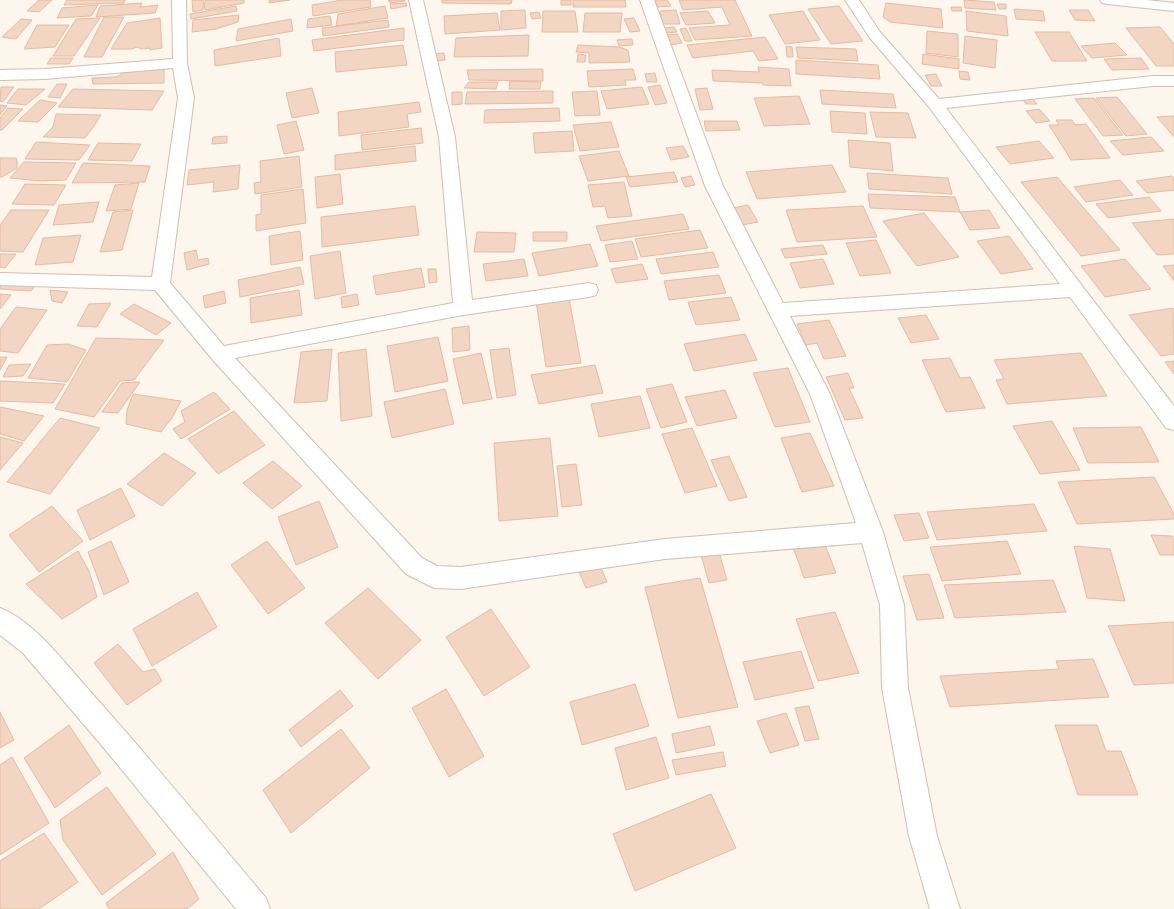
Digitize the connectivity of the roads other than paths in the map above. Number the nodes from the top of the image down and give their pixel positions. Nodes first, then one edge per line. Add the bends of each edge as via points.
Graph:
1 (179, 0) edge
2 (416, 0) edge
3 (647, 0) edge
4 (852, 0) edge
5 (1107, 0) edge
6 (1174, 7) edge
7 (180, 63) junction
8 (0, 75) edge
9 (1174, 81) edge
10 (935, 104) junction
11 (0, 279) edge
12 (160, 284) junction
13 (589, 290) dead end
14 (1075, 290) junction
15 (463, 308) junction
16 (776, 310) junction
17 (219, 354) junction
18 (1174, 422) edge
19 (871, 532) junction
20 (0, 620) edge
21 (255, 909) edge
22 (945, 909) edge

1 - 7 street
2 - 15 street via 447,137
3 - 16 street via 714,186
4 - 10 street via 875,35
5 - 6 street
7 - 8 street
7 - 12 street via 186,98
9 - 10 street via 1153,81
10 - 14 street
11 - 12 street
12 - 17 street
13 - 15 street
14 - 16 street
14 - 18 street
15 - 17 street
16 - 19 street via 820,394
17 - 19 street via 414,566 434,577 461,578 665,549
19 - 22 street via 892,605 895,688 923,836
20 - 21 street via 32,645 93,714

